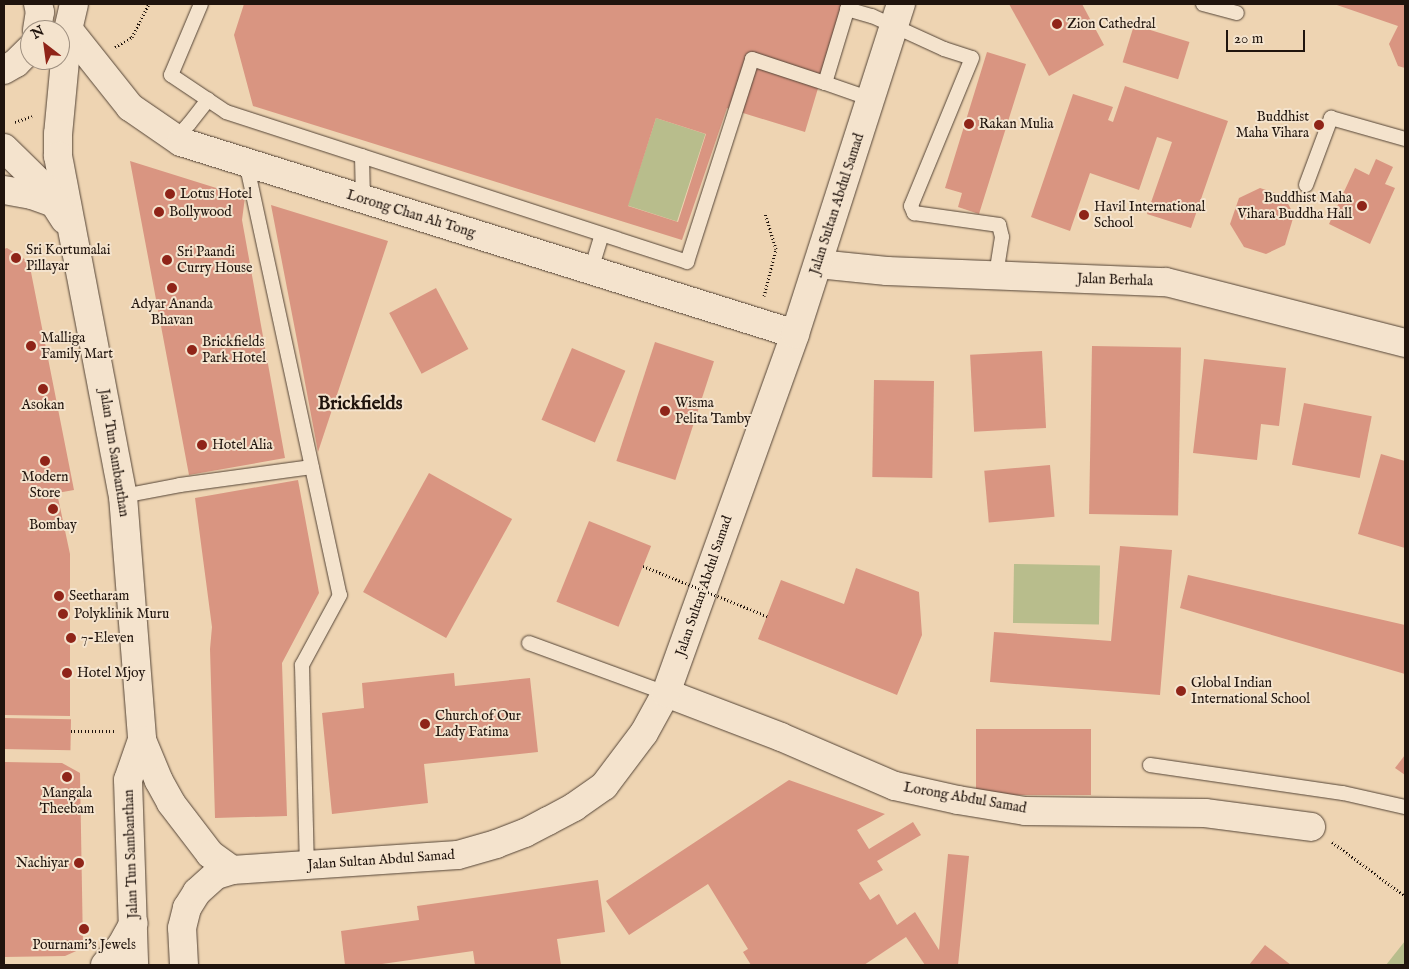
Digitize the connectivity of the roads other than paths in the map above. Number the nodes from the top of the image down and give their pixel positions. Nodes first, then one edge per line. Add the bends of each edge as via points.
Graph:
1 (38, 4) edge
2 (201, 4) edge
3 (1203, 4) edge
4 (848, 6) edge
5 (1238, 13) dead end
6 (898, 15) edge
7 (71, 17) edge
8 (39, 20) edge
9 (20, 59) edge
10 (4, 70) edge
11 (825, 83) junction
12 (871, 99) junction
13 (208, 100) junction
14 (172, 136) junction
15 (1405, 139) edge
16 (4, 148) edge
17 (362, 156) junction
18 (246, 162) junction
19 (1306, 185) dead end
20 (4, 190) edge
21 (363, 199) junction
22 (54, 203) junction
23 (74, 234) junction
24 (602, 235) junction
25 (818, 264) junction
26 (591, 270) junction
27 (996, 275) junction
28 (795, 334) junction
29 (1405, 343) edge
30 (312, 467) junction
31 (123, 496) junction
32 (529, 643) dead end
33 (666, 693) junction
34 (142, 735) junction
35 (1150, 765) dead end
36 (1405, 807) edge
37 (1311, 827) road end
38 (306, 865) junction
39 (232, 870) junction
40 (134, 924) junction
41 (105, 965) edge
42 (134, 965) edge
43 (184, 965) edge

1 - 8 main road
2 - 13 lane via 171,75
3 - 5 lane
4 - 6 lane via 872,16
4 - 11 lane
6 - 12 main road, Jalan Sultan Abdul Samad
6 - 27 lane via 944,49 972,58 911,206 914,212 999,225 1002,237
7 - 14 main road, Lorong Chan Ah Tong via 130,107
7 - 23 main road, Jalan Tun Sambanthan via 58,156
9 - 10 main road
11 - 12 lane
11 - 24 lane via 752,59 687,262
12 - 25 main road, Jalan Sultan Abdul Samad
13 - 14 lane via 179,135
13 - 17 lane via 226,112
14 - 18 main road, Lorong Chan Ah Tong via 181,142
15 - 19 lane via 1331,118
16 - 22 main road via 29,171
17 - 21 lane
17 - 24 lane
18 - 21 main road, Lorong Chan Ah Tong
18 - 30 lane
20 - 22 main road via 32,194
21 - 26 main road, Lorong Chan Ah Tong
22 - 23 main road
23 - 31 main road, Jalan Tun Sambanthan
24 - 26 lane
25 - 27 main road, Jalan Berhala via 886,272
25 - 28 main road, Jalan Sultan Abdul Samad
26 - 28 main road, Lorong Chan Ah Tong
27 - 29 main road, Jalan Berhala via 1166,282
28 - 33 main road, Jalan Sultan Abdul Samad
30 - 31 lane via 180,484
30 - 38 lane via 340,595 302,664
31 - 34 main road, Jalan Tun Sambanthan
32 - 33 lane
33 - 37 main road, Lorong Abdul Samad via 895,786 958,800 1025,811 1205,813
33 - 38 main road, Jalan Sultan Abdul Samad via 644,733 604,786 574,807 525,833 458,855
34 - 39 main road via 171,804 210,854
34 - 40 main road, Jalan Tun Sambanthan via 128,780
35 - 36 lane via 1343,793
38 - 39 main road, Jalan Sultan Abdul Samad
39 - 43 main road via 216,875 197,892 187,908 182,928
40 - 41 main road
40 - 42 main road, Jalan Tun Sambanthan

